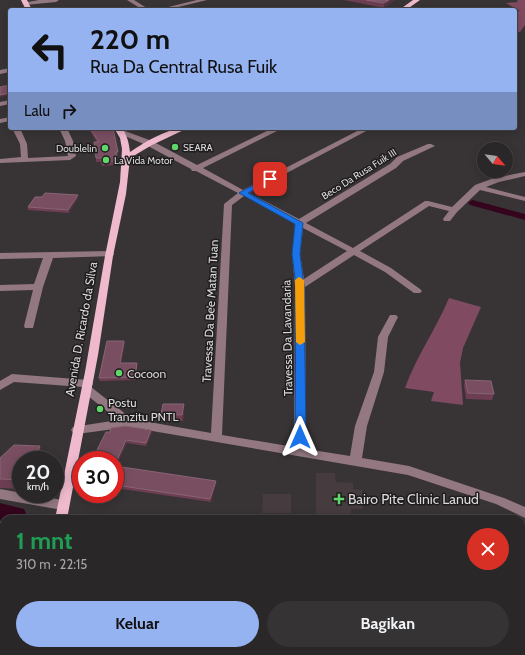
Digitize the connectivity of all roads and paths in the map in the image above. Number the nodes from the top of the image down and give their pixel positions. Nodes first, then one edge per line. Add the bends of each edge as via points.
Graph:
1 (56, 0) edge
2 (130, 0) edge
3 (184, 0) edge
4 (204, 0) edge
5 (417, 0) edge
6 (24, 2) edge
7 (193, 2) junction
8 (144, 8) edge
9 (168, 8) edge
10 (405, 8) edge
11 (17, 130) edge
12 (64, 130) edge
13 (120, 130) edge
14 (178, 130) edge
15 (275, 130) edge
16 (364, 130) edge
17 (148, 143) junction
18 (430, 146) dead end
19 (126, 157) junction
20 (23, 160) junction
21 (0, 161) edge
22 (195, 169) junction
23 (525, 174) edge
24 (478, 187) junction
25 (243, 193) junction
26 (525, 198) edge
27 (454, 210) junction
28 (447, 219) dead end
29 (299, 223) junction
30 (353, 251) junction
31 (110, 254) junction
32 (49, 255) junction
33 (0, 256) edge
34 (300, 286) junction
35 (0, 288) edge
36 (38, 288) junction
37 (417, 291) dead end
38 (393, 317) dead end
39 (29, 326) dead end
40 (0, 386) edge
41 (88, 387) junction
42 (128, 423) junction
43 (78, 430) junction
44 (216, 438) junction
45 (300, 452) junction
46 (355, 462) junction
47 (0, 494) edge
48 (62, 511) edge
49 (525, 513) edge

1 - 6 street
2 - 8 street
3 - 7 street
4 - 7 street
5 - 10 main road
7 - 9 street
11 - 20 street via 25,149
12 - 20 street via 72,158
13 - 17 street
13 - 19 main road, Avenida D. Ricardo da Silva
14 - 17 main road
15 - 22 street
16 - 25 street
17 - 19 main road
17 - 22 street
18 - 29 street, Beco Da Rusa Fuik III via 400,159 393,166
19 - 31 main road, Avenida D. Ricardo da Silva
20 - 21 street
22 - 25 street
23 - 24 street
24 - 26 street
24 - 27 street
25 - 29 street
25 - 44 street, Travessa Da Be’e Matan Tuan via 228,204
27 - 28 street
27 - 30 street via 428,203
29 - 30 street
29 - 34 street, Travessa Da Lavandaria via 296,254
30 - 34 street
30 - 37 street via 388,270
31 - 32 street
31 - 41 main road, Avenida D. Ricardo da Silva
32 - 33 street
32 - 36 street
34 - 45 street, Travessa Da Lavandaria
35 - 36 street
36 - 39 street
38 - 46 street via 383,337 379,372 361,426
40 - 41 street via 12,378 19,378
41 - 42 street
41 - 43 main road, Avenida D. Ricardo da Silva
42 - 43 street
42 - 44 street
43 - 48 main road, Avenida D. Ricardo da Silva
44 - 45 street
45 - 46 street
46 - 49 street via 409,471 500,500
47 - 48 street

